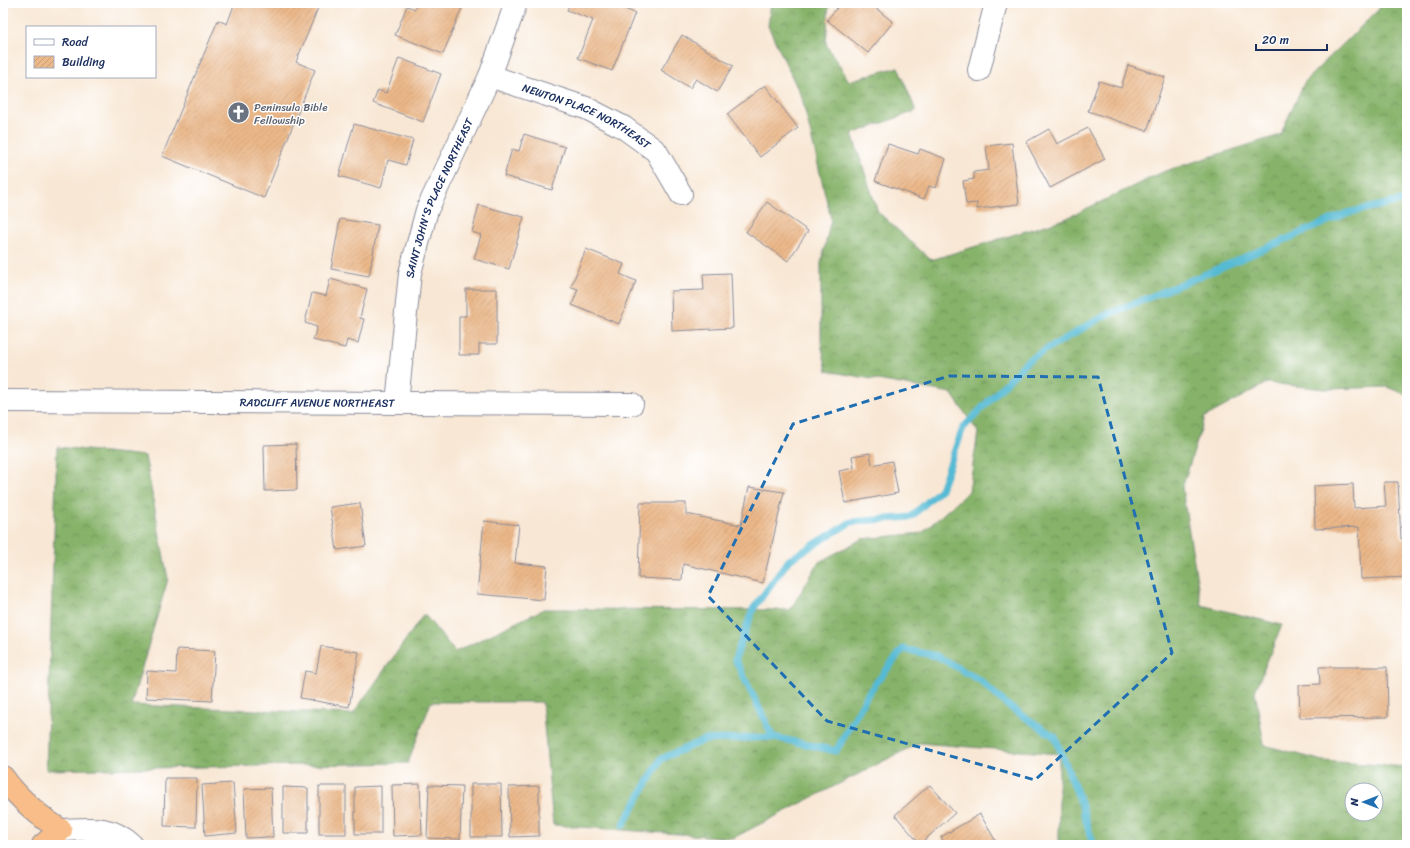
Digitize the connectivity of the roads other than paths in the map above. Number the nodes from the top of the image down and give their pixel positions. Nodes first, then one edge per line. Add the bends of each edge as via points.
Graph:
1 (516, 3) edge
2 (996, 3) edge
3 (979, 70) dead end
4 (490, 76) junction
5 (681, 194) dead end
6 (3, 401) edge
7 (397, 403) junction
8 (632, 404) dead end
9 (3, 777) edge
10 (61, 830) junction
11 (43, 845) edge
12 (132, 845) edge

1 - 4 street, SAINT JOHN'S PLACE NORTHEAST
2 - 3 street
4 - 5 street, NEWTON PLACE NORTHEAST via 586,108 623,127 656,151
4 - 7 street, SAINT JOHN'S PLACE NORTHEAST via 427,210 410,273
6 - 7 street, RADCLIFF AVENUE NORTHEAST
7 - 8 street, RADCLIFF AVENUE NORTHEAST
9 - 10 highway via 38,814
10 - 11 highway
10 - 12 street via 94,828 112,832

